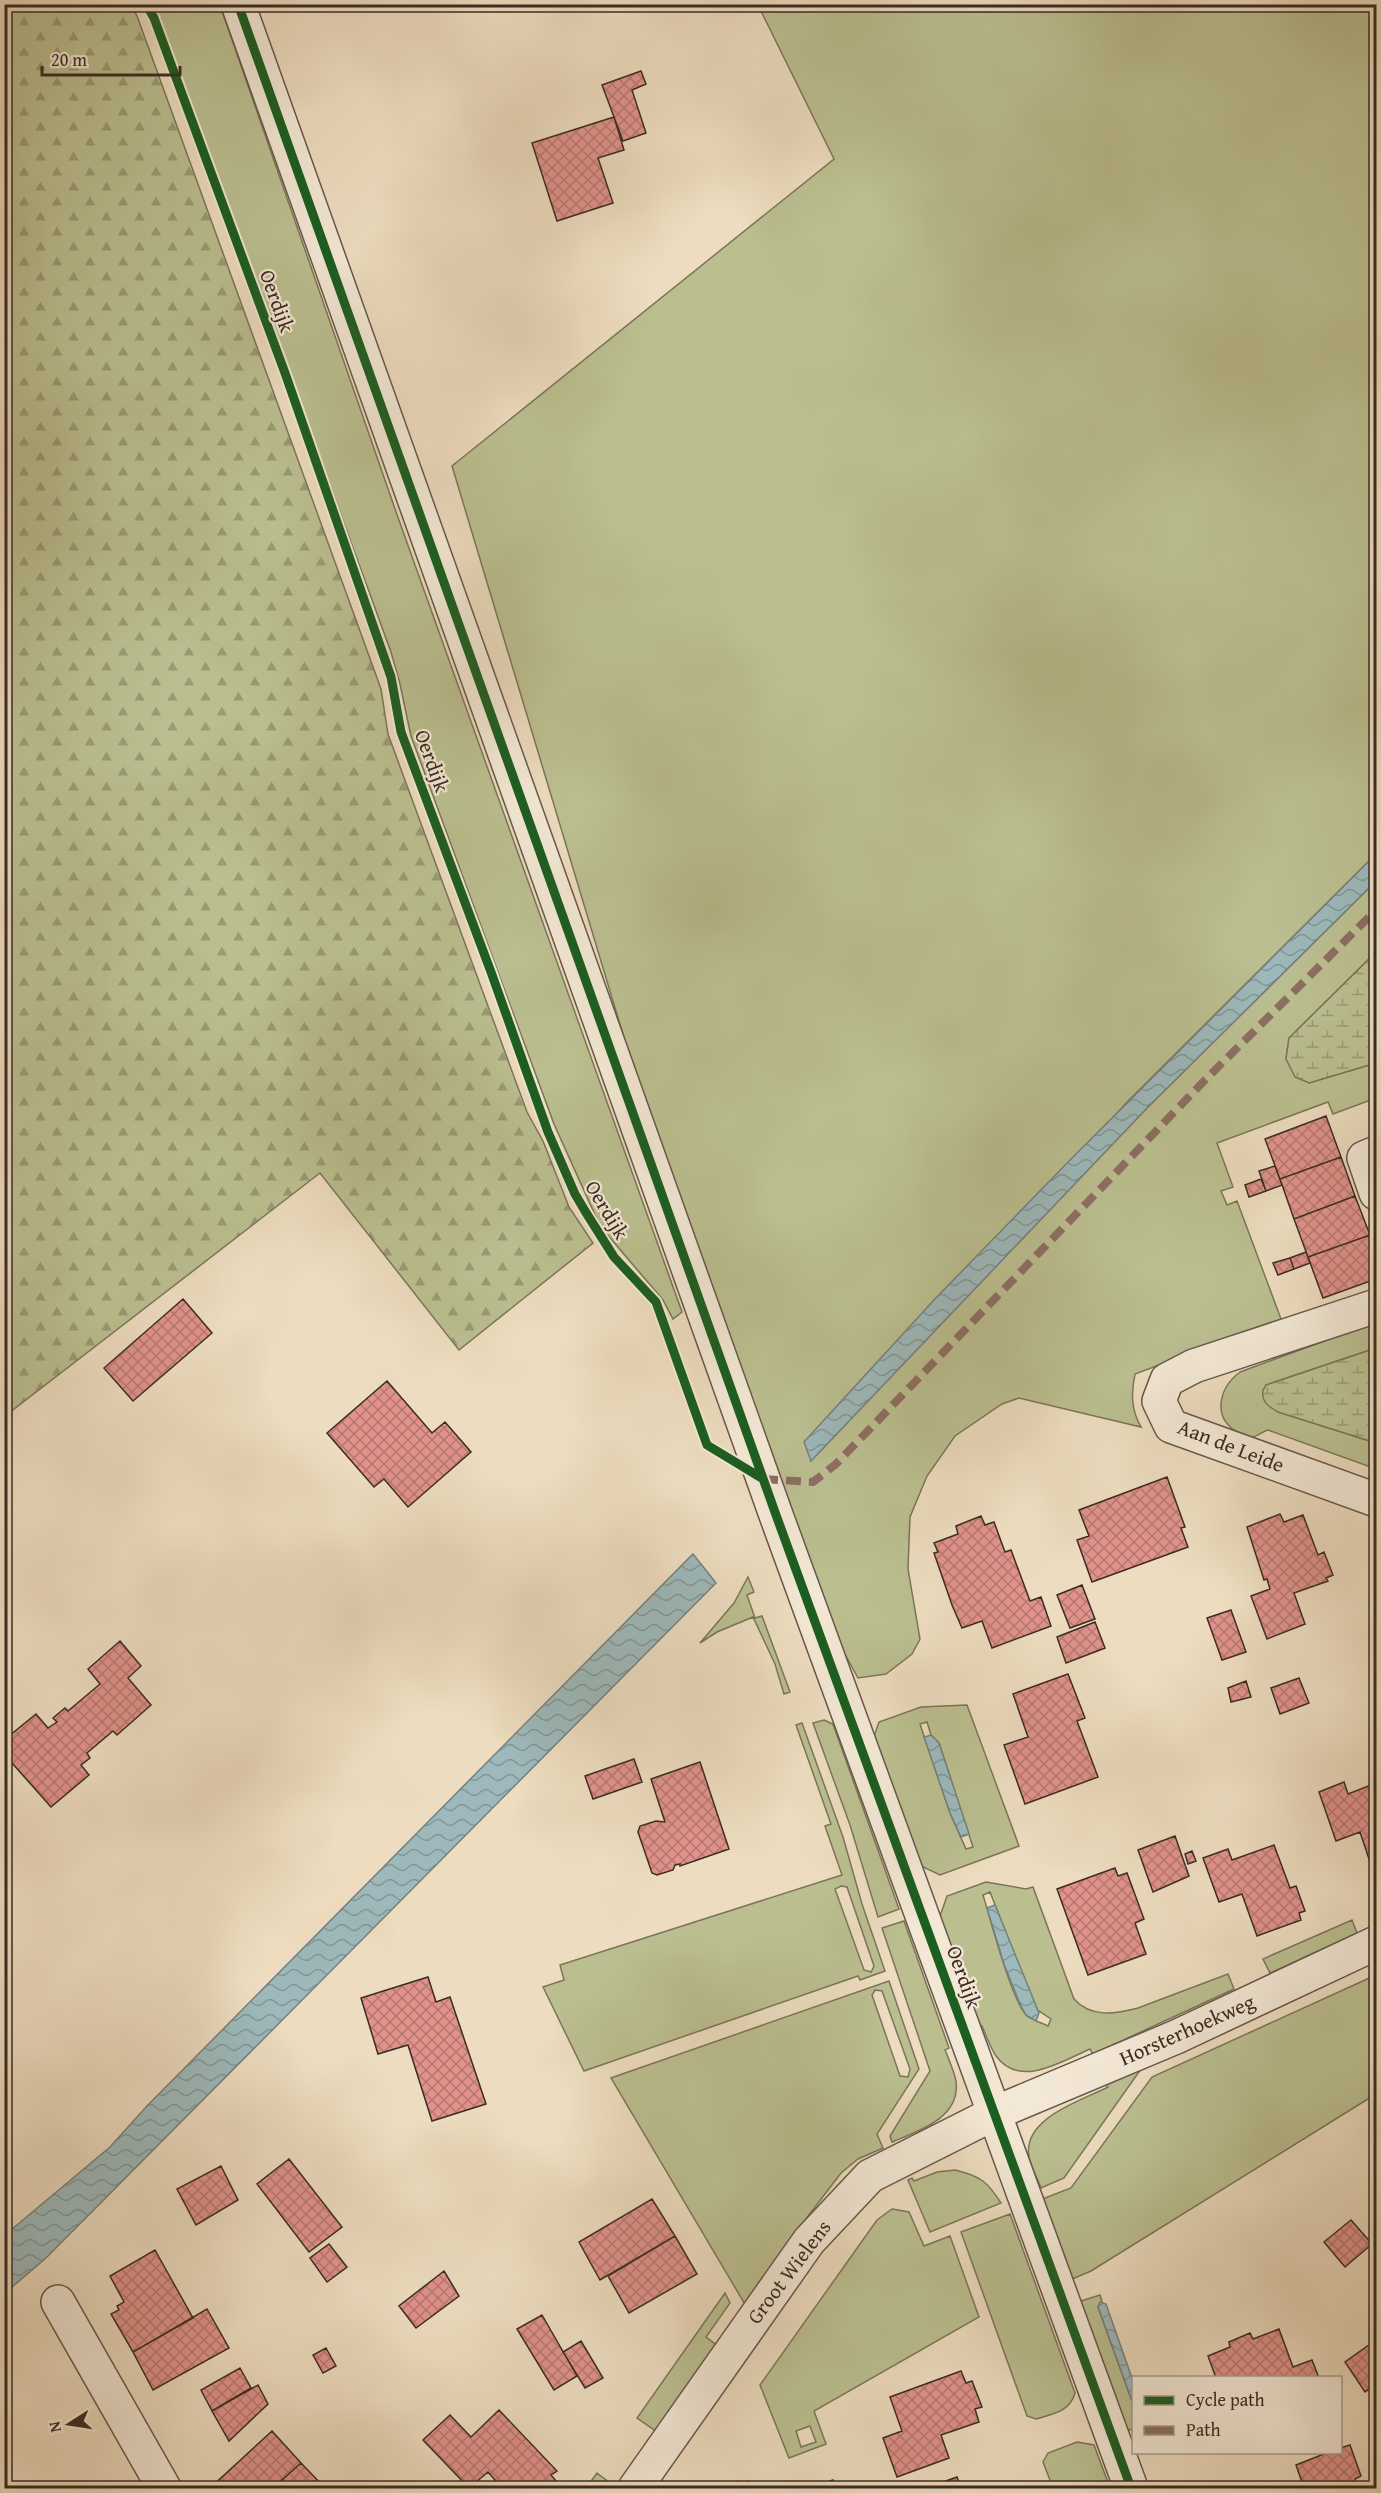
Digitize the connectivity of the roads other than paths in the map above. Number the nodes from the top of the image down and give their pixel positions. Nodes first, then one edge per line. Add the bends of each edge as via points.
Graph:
1 (238, 4) edge
2 (1377, 1153) edge
3 (1377, 1193) edge
4 (1377, 1306) edge
5 (1377, 1500) edge
6 (1377, 1943) edge
7 (995, 2113) junction
8 (58, 2302) dead end
9 (164, 2488) edge
10 (635, 2488) edge
11 (1131, 2488) edge

1 - 7 street, Oerdijk via 776,1515
2 - 3 street via 1364,1158
4 - 5 street, Aan de Leide via 1194,1366 1167,1380 1159,1401 1171,1426
6 - 7 street, Horsterhoekweg via 1176,2037
7 - 10 street, Groot Wielens via 870,2176 809,2241
7 - 11 street, Oerdijk
8 - 9 street

